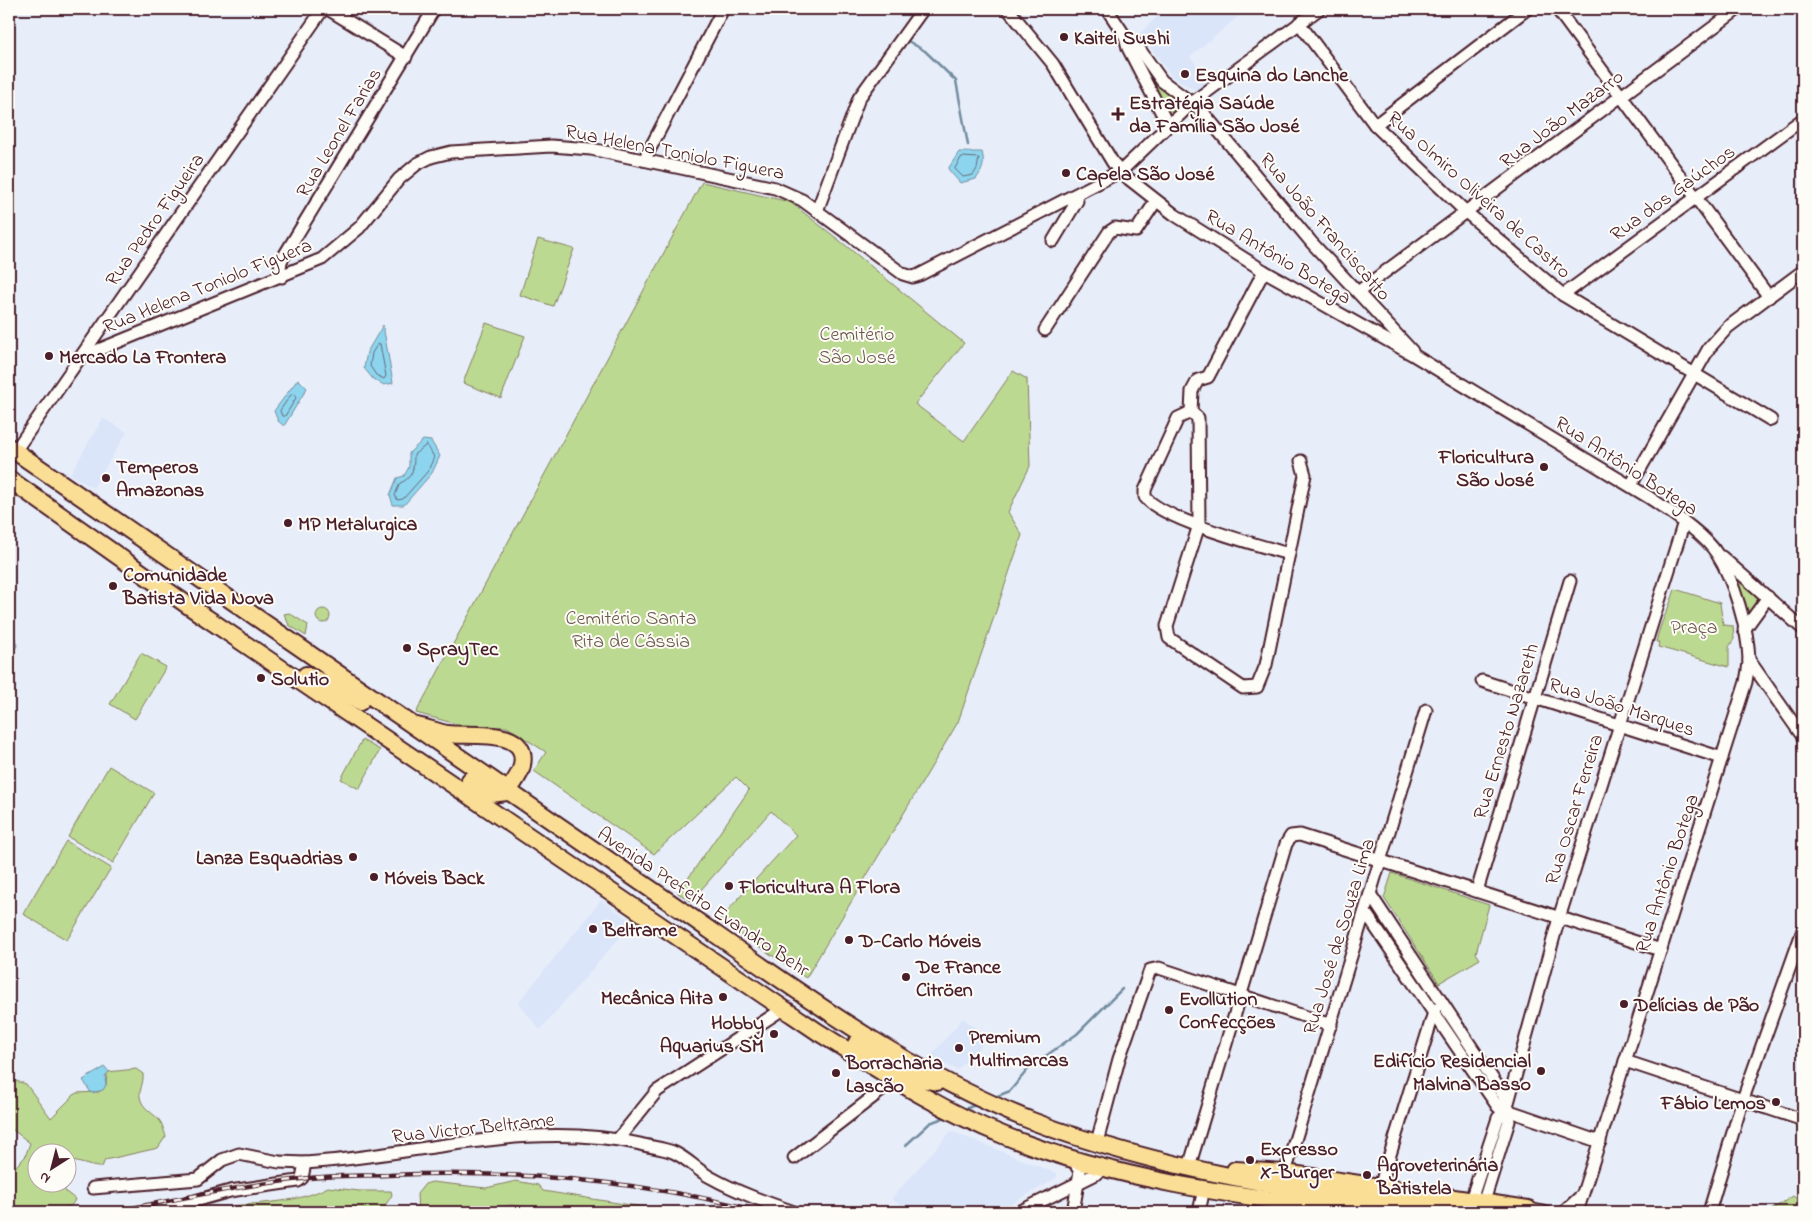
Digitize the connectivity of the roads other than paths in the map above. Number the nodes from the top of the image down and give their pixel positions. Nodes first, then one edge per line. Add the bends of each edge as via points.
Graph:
1 (323, 9) edge
2 (328, 9) edge
3 (434, 9) edge
4 (723, 9) edge
5 (923, 9) edge
6 (1008, 9) edge
7 (1107, 9) edge
8 (1319, 9) edge
9 (1527, 9) edge
10 (1557, 9) edge
11 (1738, 9) edge
12 (1299, 23) junction
13 (1125, 36) junction
14 (406, 57) junction
15 (1621, 96) junction
16 (1193, 102) junction
17 (1803, 119) edge
18 (1168, 125) junction
19 (1375, 125) junction
20 (644, 160) junction
21 (1121, 171) junction
22 (1075, 195) junction
23 (1696, 198) junction
24 (1156, 201) junction
25 (817, 210) junction
26 (1466, 212) junction
27 (1053, 241) dead end
28 (1803, 271) edge
29 (1264, 272) junction
30 (282, 277) junction
31 (1358, 292) junction
32 (1563, 295) junction
33 (1769, 297) junction
34 (1045, 330) dead end
35 (1415, 356) junction
36 (81, 357) junction
37 (1694, 375) junction
38 (1191, 412) junction
39 (1771, 420) dead end
40 (12, 449) edge
41 (1301, 461) dead end
42 (9, 479) edge
43 (1631, 485) junction
44 (1684, 522) junction
45 (1200, 525) junction
46 (1717, 552) junction
47 (1289, 554) junction
48 (1570, 581) dead end
49 (1768, 597) junction
50 (1803, 628) edge
51 (1744, 630) junction
52 (269, 659) junction
53 (1749, 660) junction
54 (1482, 681) dead end
55 (1535, 698) junction
56 (1426, 710) dead end
57 (408, 724) junction
58 (1619, 725) junction
59 (1803, 737) edge
60 (1722, 758) junction
61 (507, 792) junction
62 (1380, 861) junction
63 (1477, 891) junction
64 (1370, 894) junction
65 (1365, 912) junction
66 (1559, 918) junction
67 (1803, 930) edge
68 (1661, 950) junction
69 (1242, 995) junction
70 (1439, 998) junction
71 (783, 1009) junction
72 (1434, 1013) junction
73 (1330, 1025) junction
74 (844, 1048) junction
75 (1625, 1061) junction
76 (895, 1080) junction
77 (954, 1086) junction
78 (1743, 1099) junction
79 (1506, 1110) junction
80 (1803, 1120) edge
81 (618, 1139) junction
82 (1097, 1142) junction
83 (1600, 1142) junction
84 (794, 1158) dead end
85 (305, 1163) junction
86 (1189, 1167) junction
87 (1074, 1169) junction
88 (1208, 1172) junction
89 (1285, 1173) junction
90 (1380, 1187) junction
91 (93, 1188) dead end
92 (1584, 1193) junction
93 (1057, 1194) junction
94 (1478, 1201) junction
95 (1201, 1205) edge
96 (1073, 1208) edge
97 (1532, 1211) edge
98 (156, 1212) edge
99 (794, 1212) edge
100 (1019, 1212) edge
101 (1293, 1212) edge
102 (1360, 1212) edge
103 (1456, 1212) edge
104 (1564, 1212) edge
105 (1577, 1212) edge
106 (1709, 1212) edge

1 - 36 street, Rua Pedro Figueira
2 - 14 street
3 - 14 street, Rua Leonel Farias
4 - 20 street
5 - 25 street via 859,98
6 - 21 street, Rua Antônio Botega via 1053,64
7 - 13 street, Rua João Franciscatto
8 - 12 street, Rua Helena Toniolo Figuera
9 - 19 street
10 - 15 street
11 - 15 street, Rua João Mazarro
12 - 16 street, Rua Helena Toniolo Figuera
12 - 19 street, Rua Olmiro Oliveira de Castro
13 - 16 street, Rua João Franciscatto via 1134,43 1162,81
13 - 18 street, Rua João Franciscatto via 1128,48
14 - 30 street, Rua Leonel Farias via 282,260
15 - 23 street
15 - 26 street, Rua João Mazarro
16 - 18 street, Rua Helena Toniolo Figuera
16 - 31 street, Rua João Franciscatto via 1312,243
17 - 23 street, Rua dos Gaúchos
18 - 21 street, Rua Helena Toniolo Figuera
19 - 26 street, Rua Olmiro Oliveira de Castro
20 - 25 street, Rua Helena Toniolo Figuera via 775,188
20 - 30 street, Rua Helena Toniolo Figuera via 591,149 552,146 451,152 431,157 400,179 342,244 322,259
21 - 22 street, Rua Helena Toniolo Figuera
21 - 24 street, Rua Antônio Botega
22 - 25 street, Rua Helena Toniolo Figuera via 913,277 894,268
22 - 27 street via 1077,202
23 - 32 street, Rua dos Gaúchos
23 - 33 street
24 - 29 street, Rua Antônio Botega
24 - 34 street via 1136,231 1115,228 1109,232
26 - 31 street, Rua João Mazarro
26 - 32 street, Rua Olmiro Oliveira de Castro
28 - 33 street
29 - 35 street, Rua Antônio Botega
29 - 38 street via 1208,377 1198,380 1192,391
30 - 36 street, Rua Helena Toniolo Figuera
31 - 35 street, Rua João Franciscatto
32 - 37 street, Rua Olmiro Oliveira de Castro
33 - 37 street via 1728,327 1709,348
35 - 43 street, Rua Antônio Botega
36 - 40 street, Rua Pedro Figueira
37 - 39 street, Rua Olmiro Oliveira de Castro
37 - 43 street
38 - 45 street via 1198,418
38 - 45 street via 1178,418 1145,490 1145,497 1168,514
40 - 57 highway, Avenida Prefeito Evandro Behr
41 - 47 street via 1305,476
42 - 52 highway
43 - 44 street, Rua Antônio Botega
44 - 46 street, Rua Antônio Botega
44 - 58 street, Rua Oscar Ferreira
45 - 47 street
45 - 47 street via 1167,632 1169,638 1243,688 1257,687 1261,680
46 - 49 street
46 - 51 street, Rua Antônio Botega via 1730,580
48 - 55 street, Rua Ernesto Nazareth
49 - 50 street
49 - 51 street
51 - 53 street, Rua Antônio Botega
52 - 61 highway via 352,697 490,794
52 - 71 highway
53 - 59 street
53 - 60 street, Rua Antônio Botega via 1746,682
54 - 55 street, Rua João Marques
55 - 58 street, Rua João Marques
55 - 63 street, Rua Ernesto Nazareth
56 - 62 street, Rua José de Souza Lima
57 - 61 highway, Avenida Prefeito Evandro Behr
57 - 61 highway via 447,734 490,734 509,740 521,752 522,765
58 - 60 street, Rua João Marques
58 - 66 street, Rua Oscar Ferreira
60 - 68 street, Rua Antônio Botega
61 - 77 highway, Avenida Prefeito Evandro Behr via 815,1002
62 - 63 street
62 - 64 street, Rua José de Souza Lima
62 - 69 street via 1300,835 1291,836
63 - 66 street
64 - 65 street, Rua José de Souza Lima
64 - 70 street
65 - 72 street
65 - 73 street, Rua José de Souza Lima
66 - 68 street
66 - 79 street, Rua Oscar Ferreira
67 - 78 street
68 - 75 street, Rua Antônio Botega
69 - 73 street
69 - 82 street via 1159,968 1150,970 1119,1059
69 - 86 street
70 - 72 street
70 - 79 street via 1504,1096
71 - 74 highway
71 - 81 street via 657,1091
72 - 79 street via 1498,1107
72 - 90 street
73 - 89 street, Rua José de Souza Lima
74 - 76 highway
74 - 77 highway via 849,1043 856,1044 915,1078
75 - 78 street
75 - 83 street, Rua Antônio Botega
76 - 84 street
76 - 87 highway via 969,1121
77 - 82 highway, Avenida Prefeito Evandro Behr via 1035,1122
78 - 80 street
78 - 106 street
79 - 83 street
79 - 94 street via 1509,1120
81 - 85 street, Rua Victor Beltrame via 547,1136
81 - 99 street, Rua Victor Beltrame via 672,1152 741,1193
82 - 86 highway, Avenida Prefeito Evandro Behr
83 - 92 street, Rua Antônio Botega
85 - 91 street, Rua Victor Beltrame via 279,1162 239,1154 222,1160 198,1179
85 - 98 street via 302,1178 298,1181 230,1191
86 - 88 highway, Avenida Prefeito Evandro Behr
87 - 93 street
87 - 95 highway
87 - 96 street
87 - 102 highway
88 - 89 highway via 1240,1169
88 - 103 highway, Avenida Prefeito Evandro Behr via 1299,1191
89 - 90 highway
90 - 94 highway
92 - 104 street, Rua Antônio Botega
92 - 105 street, Rua Antônio Botega
93 - 96 street
93 - 100 street
94 - 97 highway
95 - 101 highway

